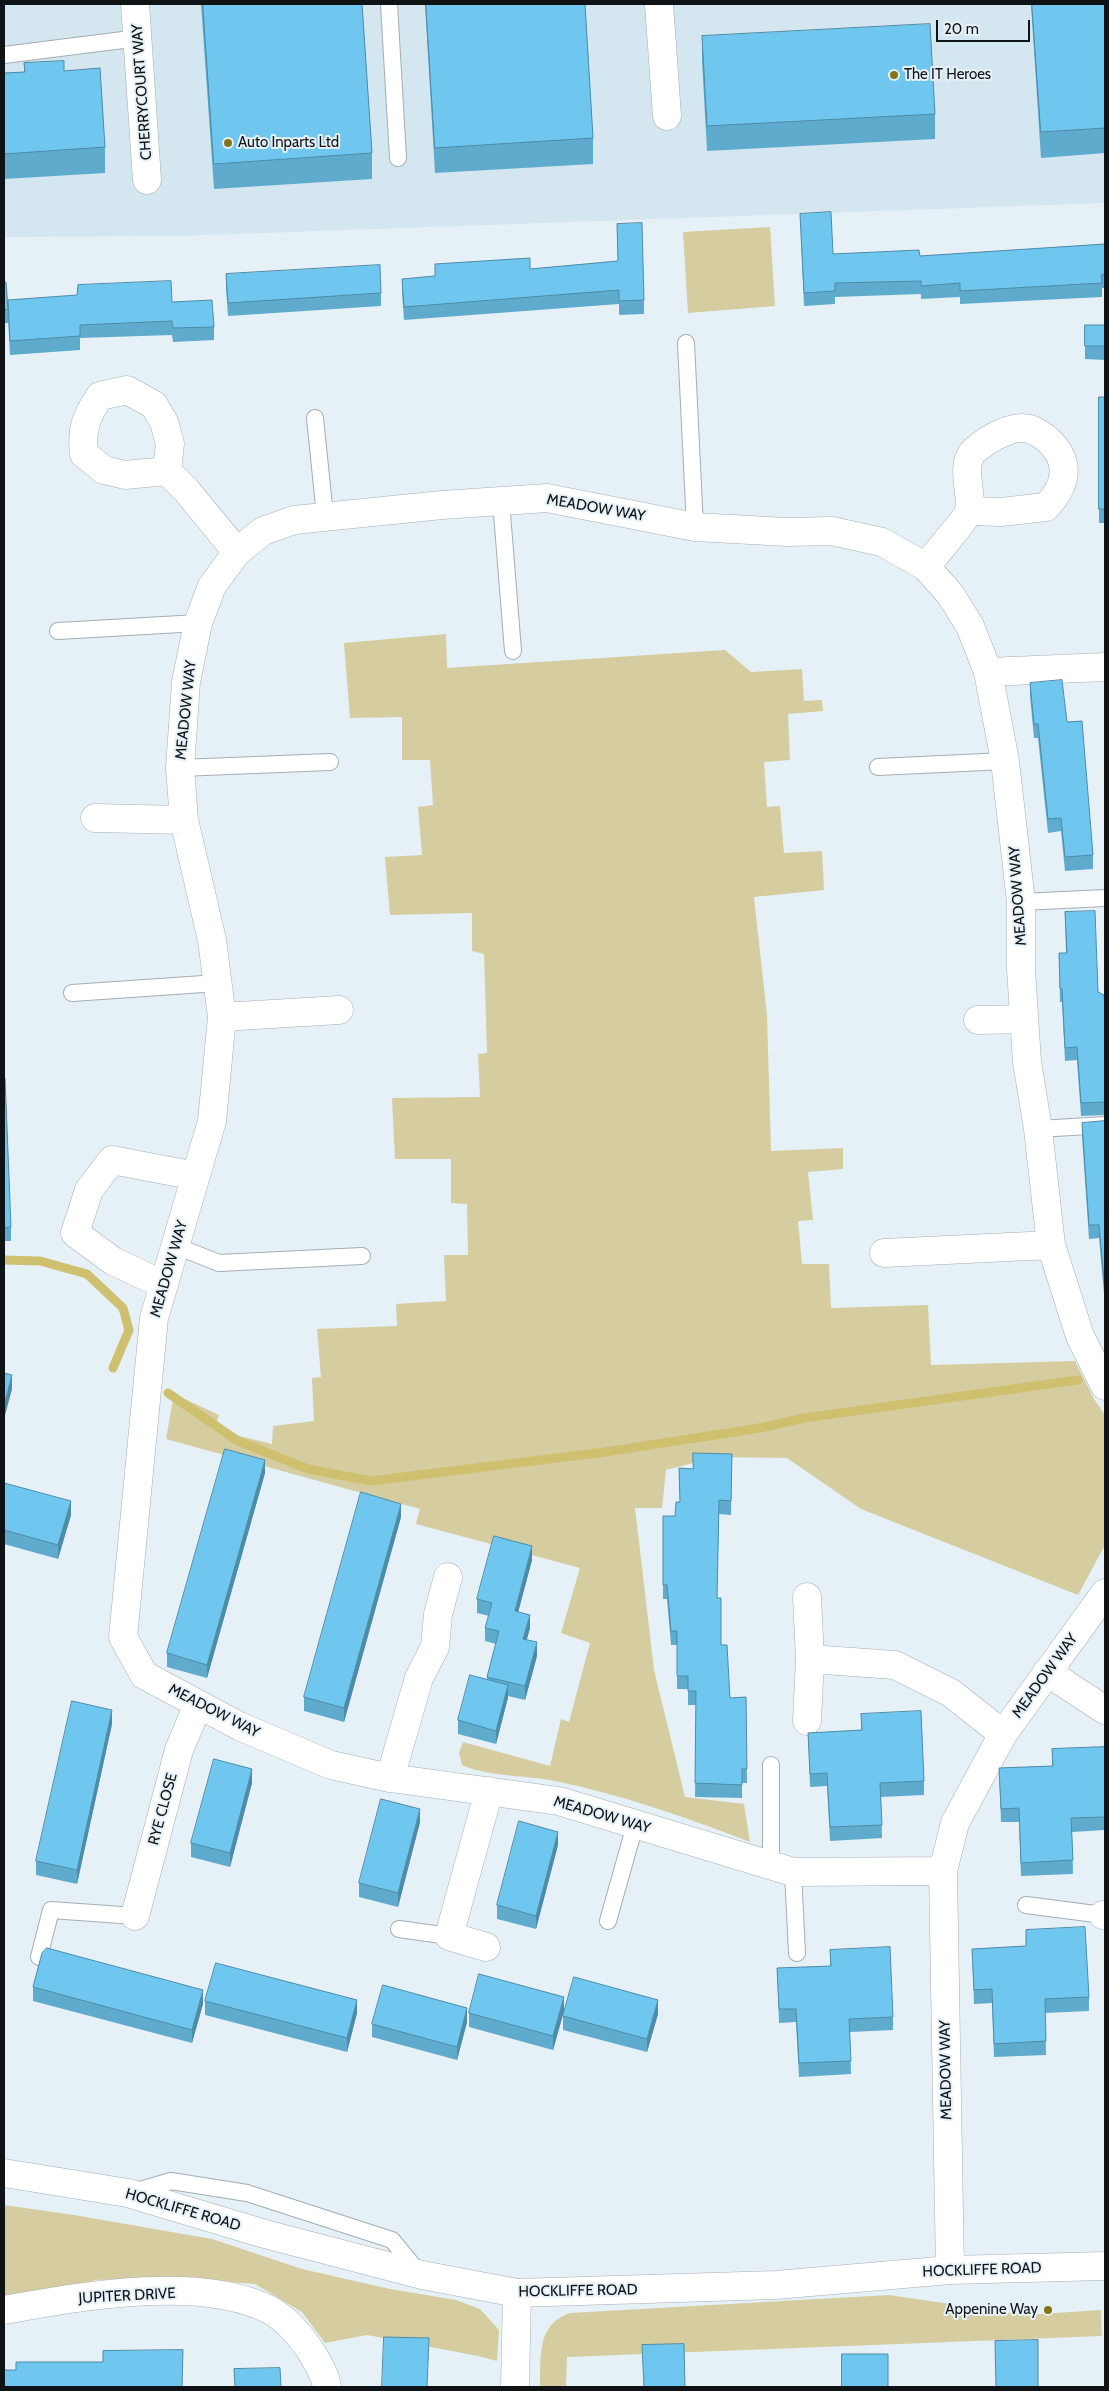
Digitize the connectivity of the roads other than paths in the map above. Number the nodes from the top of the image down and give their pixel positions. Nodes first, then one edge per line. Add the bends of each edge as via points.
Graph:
1 (136, 4) edge
2 (389, 4) edge
3 (659, 4) edge
4 (139, 38) junction
5 (4, 55) edge
6 (667, 116) dead end
7 (398, 158) dead end
8 (147, 180) dead end
9 (686, 343) dead end
10 (315, 418) dead end
11 (168, 471) dead end
12 (502, 501) junction
13 (969, 510) dead end
14 (326, 516) junction
15 (695, 527) junction
16 (237, 552) junction
17 (926, 567) junction
18 (198, 623) junction
19 (58, 631) dead end
20 (513, 651) dead end
21 (1105, 667) edge
22 (988, 672) junction
23 (1005, 761) junction
24 (330, 762) dead end
25 (878, 767) dead end
26 (180, 768) junction
27 (95, 818) dead end
28 (184, 820) junction
29 (1105, 898) edge
30 (1021, 902) junction
31 (218, 983) junction
32 (72, 993) dead end
33 (339, 1010) dead end
34 (222, 1017) junction
35 (1024, 1019) junction
36 (978, 1020) dead end
37 (1105, 1125) edge
38 (1038, 1129) junction
39 (196, 1176) junction
40 (1050, 1245) junction
41 (176, 1246) junction
42 (884, 1253) dead end
43 (362, 1256) dead end
44 (164, 1286) junction
45 (1105, 1386) edge
46 (448, 1577) dead end
47 (1105, 1593) edge
48 (807, 1597) dead end
49 (810, 1659) junction
50 (1046, 1672) junction
51 (198, 1705) junction
52 (1105, 1710) edge
53 (807, 1721) dead end
54 (1002, 1734) junction
55 (771, 1765) dead end
56 (390, 1778) junction
57 (489, 1791) junction
58 (636, 1825) junction
59 (782, 1868) junction
60 (943, 1871) junction
61 (1026, 1905) dead end
62 (1104, 1915) edge
63 (135, 1916) joint
64 (608, 1921) dead end
65 (399, 1929) dead end
66 (450, 1936) junction
67 (486, 1947) dead end
68 (798, 1953) dead end
69 (39, 1957) edge
70 (4, 2173) edge
71 (1105, 2266) edge
72 (950, 2270) junction
73 (517, 2293) junction
74 (4, 2310) edge
75 (327, 2387) edge
76 (515, 2387) edge

1 - 4 street, CHERRYCOURT WAY
2 - 7 lane
3 - 6 street
4 - 5 lane
4 - 8 street, CHERRYCOURT WAY
9 - 15 lane
10 - 14 lane
11 - 16 street
12 - 14 street, MEADOW WAY
12 - 15 street, MEADOW WAY via 547,498
12 - 20 lane
13 - 17 street
14 - 16 street, MEADOW WAY via 294,520 263,530
15 - 17 street, MEADOW WAY via 832,531 882,542
16 - 18 street, MEADOW WAY via 212,586
17 - 22 street, MEADOW WAY via 950,594 970,626
18 - 19 lane
18 - 26 street, MEADOW WAY via 186,682
21 - 22 street
22 - 23 street, MEADOW WAY
23 - 25 lane
23 - 30 street, MEADOW WAY
24 - 26 lane
26 - 28 street, MEADOW WAY
27 - 28 street
28 - 31 street, MEADOW WAY via 212,940
29 - 30 lane
30 - 35 street, MEADOW WAY
31 - 32 lane
31 - 34 street, MEADOW WAY
33 - 34 street
34 - 39 street, MEADOW WAY via 212,1121
35 - 36 street
35 - 38 street, MEADOW WAY
37 - 38 lane
38 - 40 street, MEADOW WAY
39 - 41 street, MEADOW WAY
39 - 44 street via 112,1160 89,1190 75,1233 113,1261
40 - 42 street
40 - 45 street, MEADOW WAY via 1080,1336
41 - 43 lane via 219,1263
41 - 44 street, MEADOW WAY
44 - 51 street, MEADOW WAY via 154,1318 122,1637 144,1675
46 - 56 street via 438,1614 435,1647 419,1678
47 - 50 street, MEADOW WAY
48 - 49 street
49 - 53 street
49 - 54 street via 895,1665 951,1693
50 - 52 street
50 - 54 street, MEADOW WAY
51 - 56 street, MEADOW WAY via 331,1765
51 - 63 street, RYE CLOSE via 179,1750
54 - 60 street, MEADOW WAY via 955,1824
55 - 59 lane
56 - 57 street, MEADOW WAY
57 - 58 street, MEADOW WAY via 559,1801
57 - 66 street
58 - 59 street, MEADOW WAY
58 - 64 lane
59 - 60 street, MEADOW WAY
59 - 68 lane
60 - 72 street, MEADOW WAY
61 - 62 lane
63 - 69 lane via 51,1910
65 - 66 lane
66 - 67 street
70 - 73 street, HOCKLIFFE ROAD via 128,2194 422,2275
71 - 72 street, HOCKLIFFE ROAD
72 - 73 street, HOCKLIFFE ROAD via 776,2285
73 - 76 street
74 - 75 street, JUPITER DRIVE via 91,2295 158,2291 226,2295 271,2310 302,2338 325,2375

